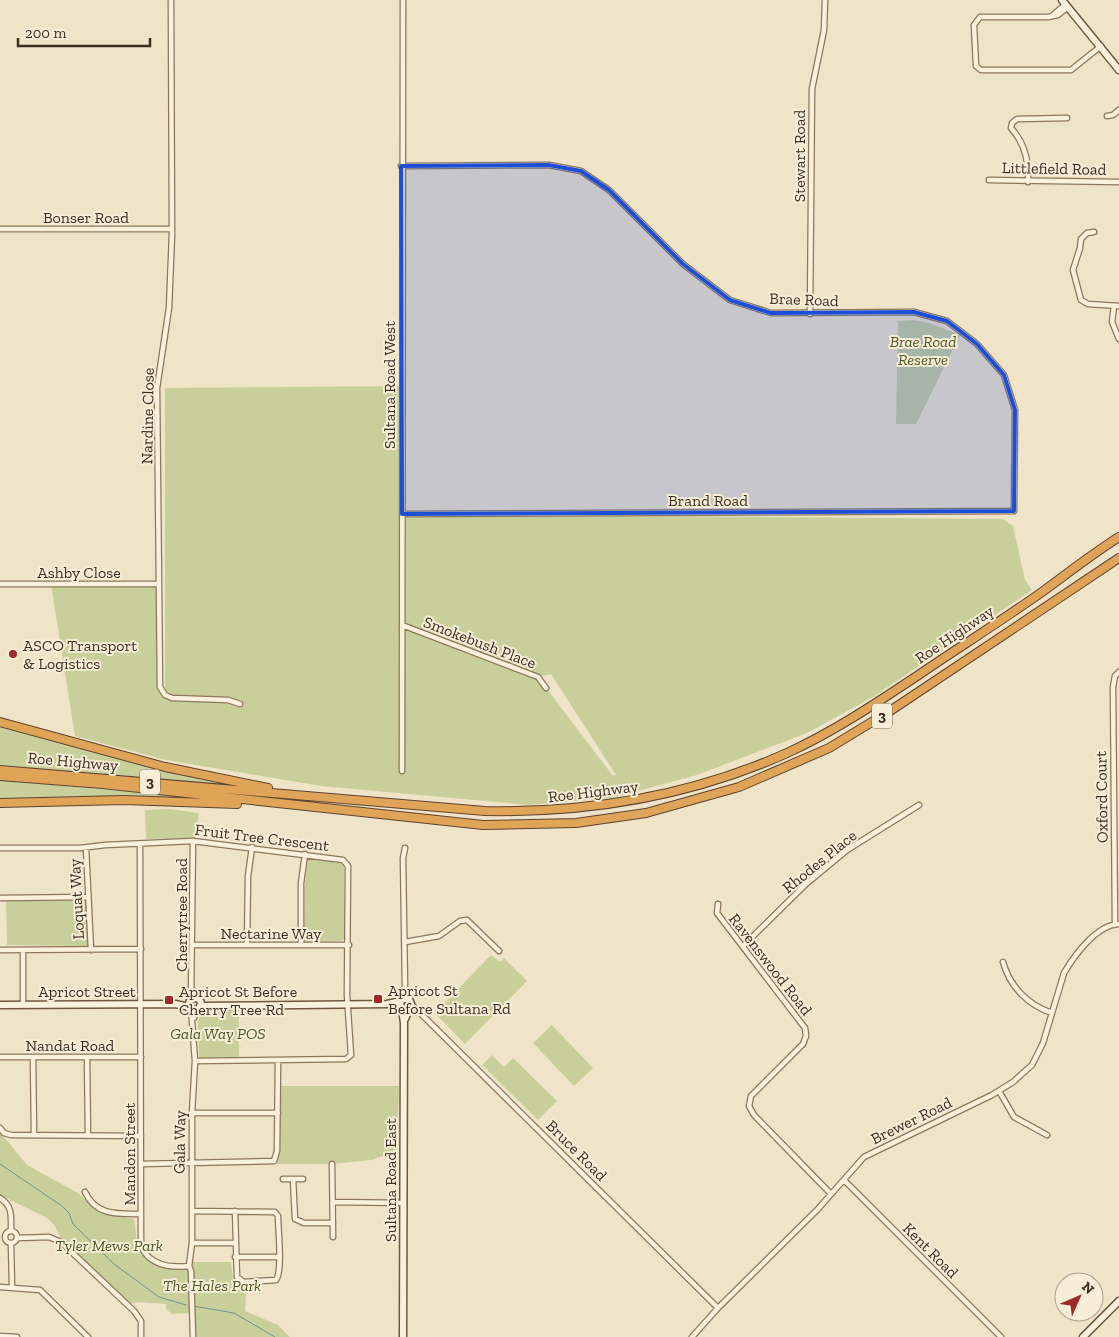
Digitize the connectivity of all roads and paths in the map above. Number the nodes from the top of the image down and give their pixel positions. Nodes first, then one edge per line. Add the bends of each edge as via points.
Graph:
1 (171, 0) edge
2 (403, 0) edge
3 (825, 0) edge
4 (1058, 0) edge
5 (1065, 5) edge
6 (1100, 48) junction
7 (1117, 68) edge
8 (1119, 110) edge
9 (1107, 116) dead end
10 (1067, 118) dead end
11 (402, 166) junction
12 (989, 180) dead end
13 (1028, 182) junction
14 (1119, 182) edge
15 (0, 229) edge
16 (172, 229) junction
17 (1094, 232) dead end
18 (1116, 306) edge
19 (810, 314) junction
20 (1119, 339) edge
21 (1014, 512) joint
22 (402, 514) junction
23 (1119, 532) edge
24 (1119, 537) edge
25 (1119, 558) edge
26 (1082, 560) junction
27 (0, 584) edge
28 (159, 584) junction
29 (402, 625) junction
30 (1119, 672) edge
31 (546, 688) dead end
32 (240, 704) dead end
33 (0, 722) edge
34 (0, 770) edge
35 (402, 770) dead end
36 (0, 776) edge
37 (299, 795) junction
38 (0, 803) edge
39 (284, 805) junction
40 (919, 805) dead end
41 (193, 841) junction
42 (140, 844) junction
43 (252, 847) junction
44 (0, 848) edge
45 (86, 848) junction
46 (405, 848) dead end
47 (305, 854) junction
48 (87, 897) junction
49 (0, 898) edge
50 (718, 904) dead end
51 (1117, 924) edge
52 (405, 942) junction
53 (193, 945) junction
54 (247, 945) junction
55 (301, 945) junction
56 (349, 945) junction
57 (743, 946) junction
58 (141, 949) junction
59 (0, 950) edge
60 (23, 950) junction
61 (91, 950) junction
62 (499, 951) dead end
63 (1002, 962) dead end
64 (194, 1004) junction
65 (0, 1005) edge
66 (23, 1005) junction
67 (140, 1005) junction
68 (349, 1005) junction
69 (405, 1005) junction
70 (1052, 1013) junction
71 (0, 1057) edge
72 (33, 1057) junction
73 (87, 1057) junction
74 (141, 1057) junction
75 (194, 1061) junction
76 (278, 1061) junction
77 (999, 1091) junction
78 (278, 1112) junction
79 (192, 1113) junction
80 (0, 1128) edge
81 (34, 1135) junction
82 (1047, 1135) dead end
83 (88, 1136) junction
84 (141, 1136) junction
85 (141, 1164) junction
86 (332, 1164) dead end
87 (191, 1165) junction
88 (284, 1179) dead end
89 (293, 1179) junction
90 (303, 1179) dead end
91 (844, 1180) junction
92 (85, 1192) dead end
93 (832, 1194) junction
94 (0, 1198) edge
95 (333, 1202) junction
96 (404, 1203) junction
97 (192, 1211) junction
98 (235, 1211) junction
99 (141, 1214) junction
100 (333, 1223) junction
101 (11, 1231) junction
102 (2, 1237) edge
103 (333, 1237) dead end
104 (18, 1238) junction
105 (192, 1243) junction
106 (235, 1243) junction
107 (12, 1244) junction
108 (236, 1257) junction
109 (279, 1257) junction
110 (190, 1265) junction
111 (0, 1287) edge
112 (12, 1287) junction
113 (1119, 1301) edge
114 (718, 1308) junction
115 (0, 1336) edge
116 (17, 1337) edge
117 (88, 1337) edge
118 (141, 1337) edge
119 (193, 1337) edge
120 (403, 1337) edge
121 (692, 1337) edge
122 (1001, 1337) edge
123 (1083, 1337) edge

1 - 16 street, Nardine Close
2 - 11 street, Sultana Road West
3 - 19 street, Stewart Road via 824,30 812,89
4 - 5 street
5 - 6 street
5 - 6 street via 1052,16 980,17 974,25 976,66 981,70 1071,70
6 - 7 street
8 - 9 street
10 - 13 street via 1017,119 1012,123 1011,128 1029,164
11 - 19 street, Brae Road via 549,165 580,171 609,190 684,264 730,300 771,313
11 - 22 street, Sultana Road West
12 - 13 street, Littlefield Road
13 - 14 street, Littlefield Road
15 - 16 street, Bonser Road
16 - 28 street, Nardine Close via 169,308 158,388
17 - 18 street via 1081,239 1073,267 1080,298 1085,304
18 - 20 street via 1112,322
19 - 21 street, Brae Road via 914,312 947,321 977,344 1004,376 1015,410
21 - 22 street, Brand Road
22 - 29 street, Sultana Road West
23 - 26 highway
24 - 26 highway, Roe Highway / 3
25 - 39 highway, Roe Highway / 3 via 860,730 785,769 710,797 611,819 516,826 451,823
26 - 37 highway, Roe Highway / 3 via 1034,597 842,724 787,753 696,786 608,805 539,811 485,811
27 - 28 street, Ashby Close
28 - 32 street, Nardine Close via 160,684 163,693 172,698 228,700
29 - 31 street, Smokebush Place via 538,677
29 - 35 street, Sultana Road West
30 - 51 street, Oxford Court via 1113,687
33 - 37 highway via 165,767
34 - 37 highway, Roe Highway / 3
36 - 39 highway, Roe Highway / 3
38 - 39 highway via 124,800
40 - 57 street, Rhodes Place via 847,850 806,884
41 - 42 street, Fruit Tree Crescent
41 - 43 street, Fruit Tree Crescent
41 - 53 street, Cherrytree Road
42 - 45 street, Fruit Tree Crescent
42 - 58 street, Mandon Street
43 - 47 street, Fruit Tree Crescent
43 - 54 street via 248,876
44 - 45 street, Fruit Tree Crescent
45 - 48 street, Loquat Way
46 - 52 street, Sultana Road East
47 - 55 street
47 - 56 street, Fruit Tree Crescent via 343,860 348,866
48 - 49 street
48 - 61 street, Loquat Way
50 - 57 street, Ravenswood Road via 717,914
51 - 70 street, Brewer Road via 1096,935 1076,953 1064,973
52 - 62 street via 439,936 460,921 467,920
52 - 69 street, Sultana Road East
53 - 54 street, Nectarine Way
53 - 64 street, Cherrytree Road
54 - 55 street, Nectarine Way
55 - 56 street, Nectarine Way
56 - 68 street, Fruit Tree Crescent
57 - 93 street, Ravenswood Road via 805,1028 806,1036 803,1044 751,1096 750,1106 754,1115
58 - 61 street
58 - 67 street, Mandon Street
59 - 60 street
60 - 61 street
60 - 66 street
63 - 70 street via 1027,1001
64 - 67 street, Apricot Street
64 - 68 street, Apricot Street
64 - 75 street, Gala Way
65 - 66 street, Apricot Street
66 - 67 street, Apricot Street
67 - 74 street, Mandon Street
68 - 69 street, Apricot Street
68 - 76 street, Fruit Tree Crescent via 351,1055 346,1059
69 - 96 street, Sultana Road East
69 - 114 street, Bruce Road via 419,1010
70 - 77 street, Brewer Road via 1043,1043 1032,1064
71 - 72 street, Nandat Road
72 - 73 street, Nandat Road
72 - 81 street
73 - 74 street, Nandat Road
73 - 83 street
74 - 84 street, Mandon Street
75 - 76 street
75 - 79 street, Gala Way
76 - 78 street
77 - 82 street via 1014,1117
77 - 91 street, Brewer Road via 872,1152
78 - 79 street
78 - 87 street via 278,1151 274,1161
79 - 87 street, Gala Way
80 - 81 street via 11,1135
81 - 83 street
83 - 84 street
84 - 85 street, Mandon Street
85 - 87 street
85 - 99 street, Mandon Street
86 - 95 street
87 - 97 street, Gala Way
88 - 89 street
89 - 90 street
89 - 100 street via 295,1219 304,1223
91 - 93 street, Brewer Road
91 - 122 street, Kent Road
92 - 99 street via 105,1212
93 - 114 street, Brewer Road
94 - 101 street via 11,1210
95 - 96 street
95 - 100 street
96 - 120 street, Sultana Road East
97 - 98 street
97 - 105 street, Gala Way
98 - 106 street
98 - 109 street via 275,1212 278,1216
99 - 110 street, Mandon Street via 144,1253 163,1266
100 - 103 street
101 - 102 street
101 - 104 street
102 - 107 street
104 - 107 street
104 - 118 street via 49,1238 61,1242 134,1311 141,1321
105 - 106 street
105 - 110 street, Gala Way
106 - 108 street
107 - 112 street
108 - 109 street
108 - 109 street via 237,1277 250,1282 276,1280
110 - 119 street, Gala Way
111 - 112 street
112 - 117 street via 35,1288 44,1292
113 - 123 street
114 - 121 street, Brewer Road
115 - 116 street

